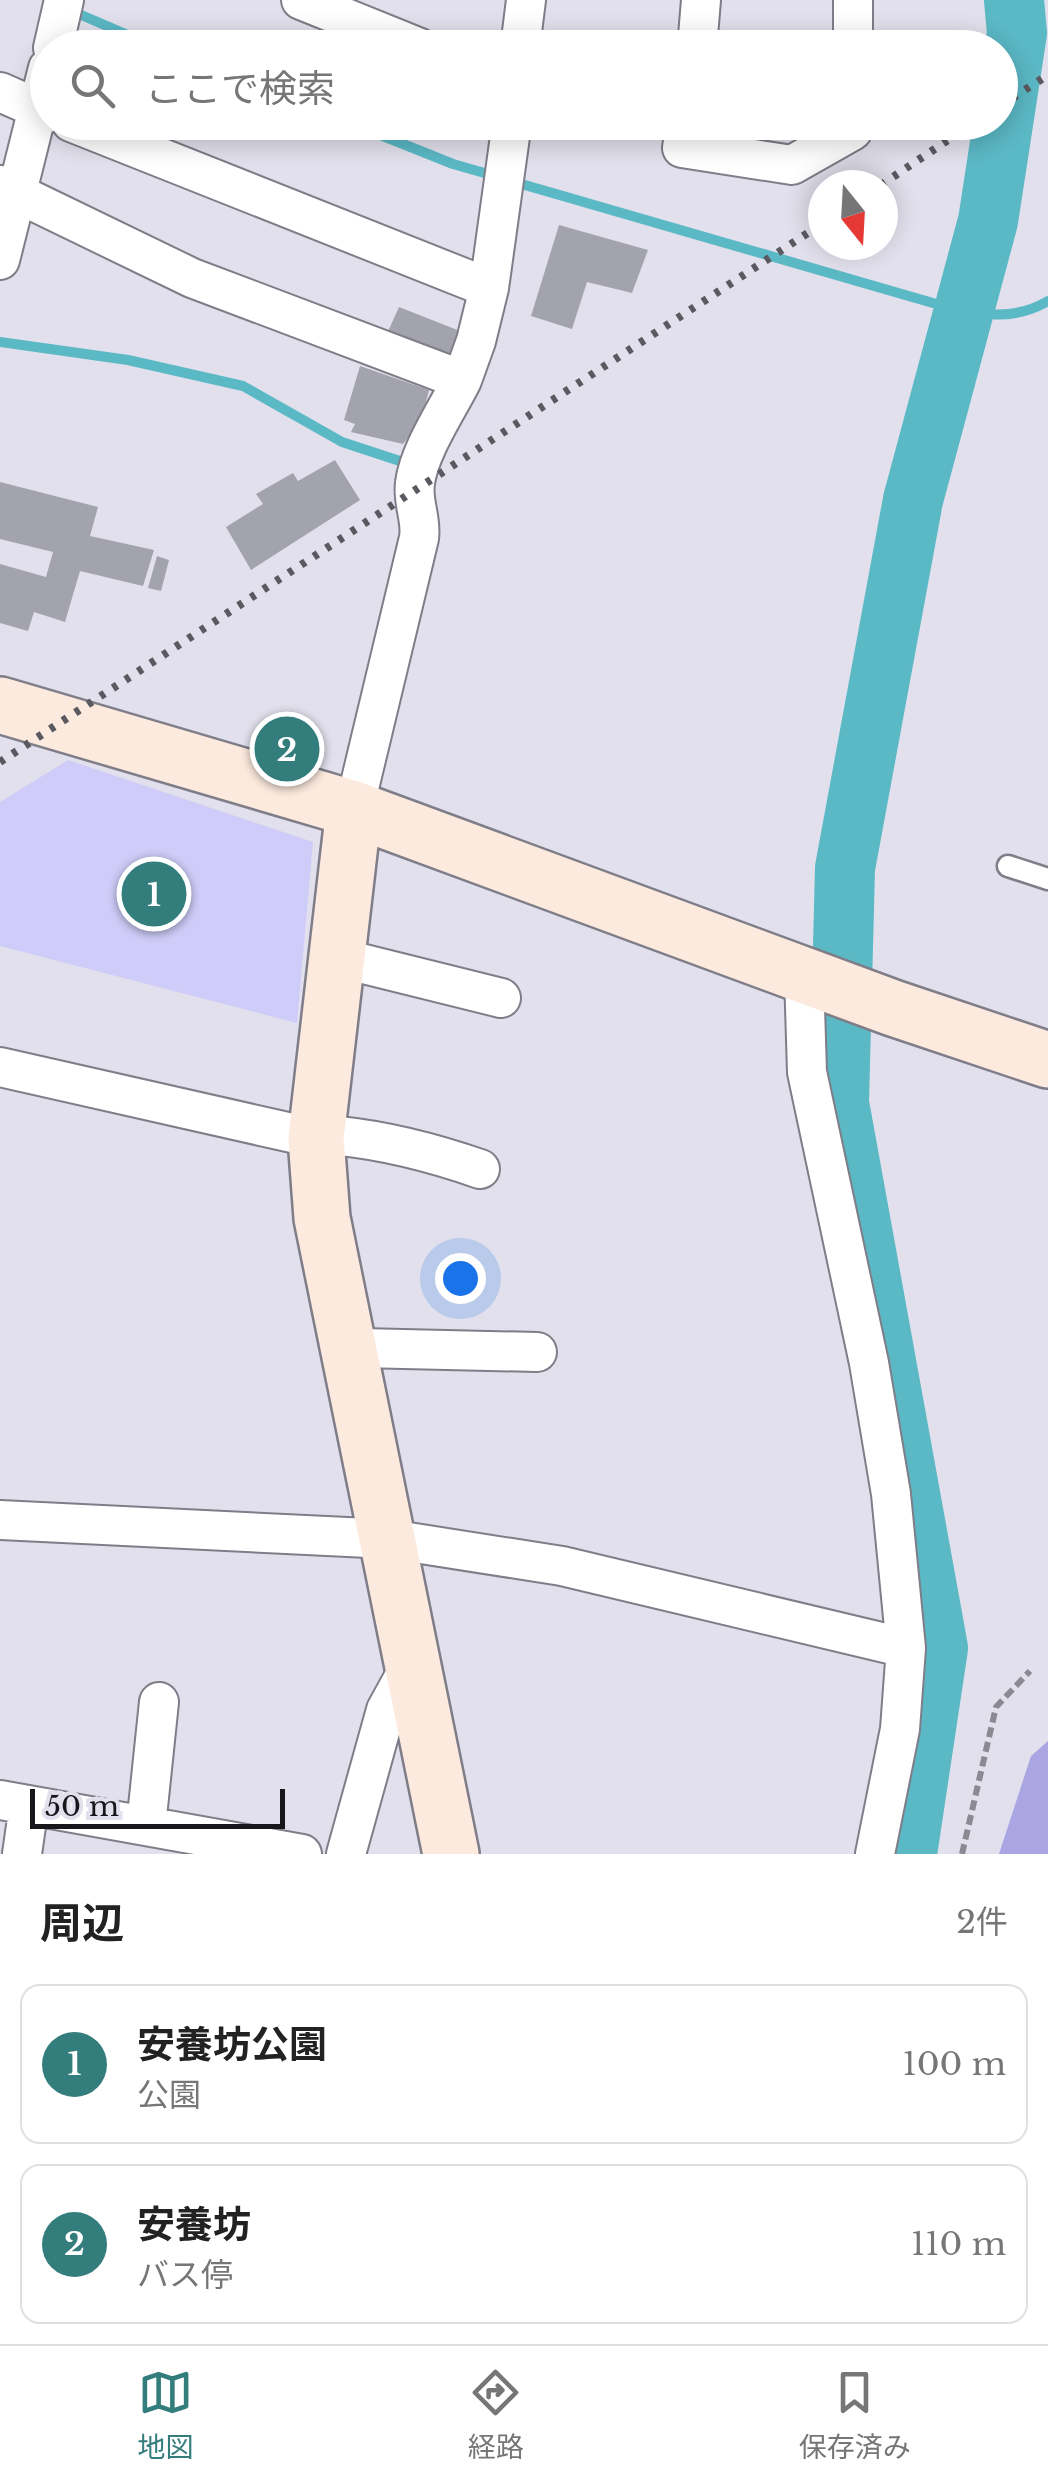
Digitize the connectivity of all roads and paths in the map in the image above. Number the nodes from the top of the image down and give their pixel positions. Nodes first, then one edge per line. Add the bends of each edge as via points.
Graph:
1 (301, 0) edge
2 (526, 0) edge
3 (702, 0) edge
4 (853, 0) edge
5 (375, 30) edge
6 (522, 30) edge
7 (700, 30) edge
8 (853, 30) edge
9 (0, 92) edge
10 (30, 105) edge
11 (37, 140) edge
12 (115, 140) edge
13 (510, 140) edge
14 (683, 140) edge
15 (836, 140) edge
16 (8, 188) edge
17 (0, 260) edge
18 (489, 288) junction
19 (462, 380) junction
20 (0, 705) edge
21 (354, 809) junction
22 (1008, 866) dead end
23 (1048, 879) edge
24 (337, 954) junction
25 (804, 975) junction
26 (501, 998) dead end
27 (1048, 1060) edge
28 (0, 1068) edge
29 (316, 1138) junction
30 (480, 1169) dead end
31 (348, 1345) junction
32 (537, 1352) dead end
33 (0, 1520) edge
34 (389, 1539) junction
35 (906, 1648) junction
36 (414, 1660) junction
37 (1030, 1671) dead end
38 (159, 1702) dead end
39 (15, 1802) edge
40 (146, 1826) junction
41 (22, 1854) edge
42 (302, 1854) edge
43 (346, 1854) edge
44 (451, 1854) edge
45 (875, 1854) edge
46 (962, 1854) edge

1 - 5 street
2 - 6 street
3 - 7 street
4 - 8 street
9 - 10 street
11 - 16 street
12 - 18 street
13 - 18 street
14 - 15 street via 682,148 792,165
16 - 17 street
16 - 19 street via 192,278
18 - 19 street
19 - 21 street via 417,468 414,493 422,523
20 - 21 street
21 - 24 street
21 - 25 street
22 - 23 lane
24 - 26 street
24 - 29 street
25 - 27 street
25 - 35 street via 808,1072 869,1364
28 - 29 street
29 - 30 street via 434,1153
29 - 31 street via 322,1218
31 - 32 street
31 - 34 street
33 - 34 street
34 - 35 street via 562,1566
34 - 36 street
35 - 45 street via 900,1729
36 - 43 street via 386,1710
36 - 44 street
37 - 46 path via 996,1707
38 - 40 street
39 - 40 street
39 - 41 street
40 - 42 street

